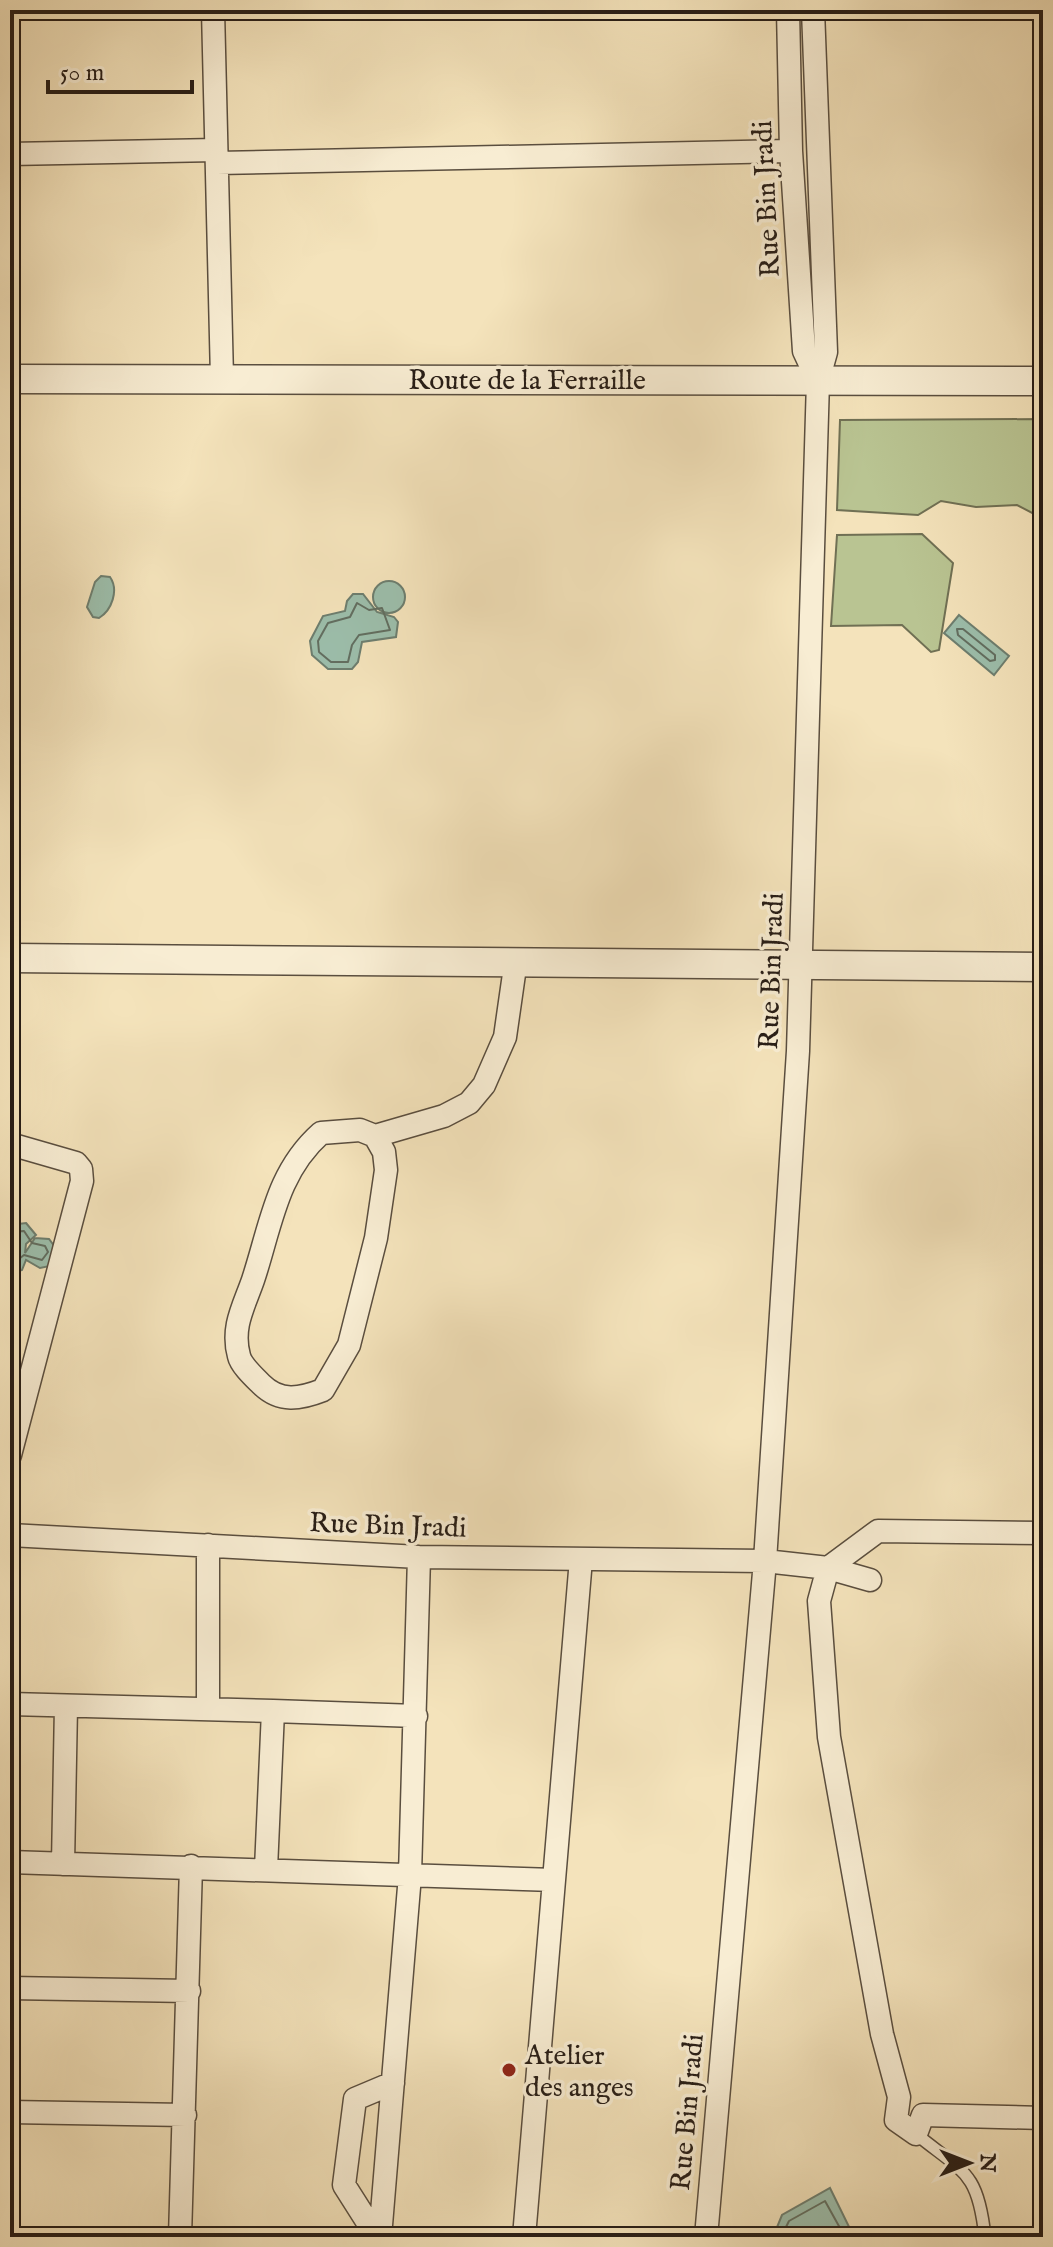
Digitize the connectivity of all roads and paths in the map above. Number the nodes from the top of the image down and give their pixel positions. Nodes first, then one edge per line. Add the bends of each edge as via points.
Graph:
1 (213, 10) edge
2 (788, 10) edge
3 (813, 10) edge
4 (791, 151) junction
5 (10, 154) edge
6 (216, 157) junction
7 (222, 378) junction
8 (10, 379) edge
9 (818, 381) junction
10 (1043, 381) edge
11 (10, 958) edge
12 (516, 960) junction
13 (800, 963) junction
14 (1043, 967) edge
15 (375, 1136) junction
16 (10, 1144) edge
17 (10, 1455) edge
18 (1043, 1533) edge
19 (10, 1535) edge
20 (208, 1545) junction
21 (419, 1557) junction
22 (581, 1559) junction
23 (765, 1561) junction
24 (828, 1568) junction
25 (870, 1580) dead end
26 (10, 1704) edge
27 (66, 1706) junction
28 (208, 1708) junction
29 (273, 1711) junction
30 (416, 1716) junction
31 (10, 1862) edge
32 (63, 1864) junction
33 (191, 1866) junction
34 (266, 1869) junction
35 (410, 1875) junction
36 (554, 1880) junction
37 (10, 1988) edge
38 (189, 1991) junction
39 (393, 2083) junction
40 (10, 2112) edge
41 (185, 2115) junction
42 (1043, 2118) edge
43 (916, 2134) junction
44 (180, 2237) edge
45 (378, 2237) edge
46 (524, 2237) edge
47 (706, 2237) edge
48 (985, 2237) edge

1 - 6 street
2 - 4 street, Rue Bin Jradi
3 - 9 street, Rue Bin Jradi via 826,321 826,352
4 - 6 street
4 - 9 street, Rue Bin Jradi via 804,351
5 - 6 street
6 - 7 street
7 - 8 street, Route de la Ferraille
7 - 9 street, Route de la Ferraille
9 - 10 street, Route de la Ferraille
9 - 13 street, Rue Bin Jradi
11 - 12 street
12 - 13 street
12 - 15 street via 505,1037 484,1085 469,1103 444,1116
13 - 14 street
13 - 23 street, Rue Bin Jradi
15 - 15 street via 360,1130 321,1133 304,1147 277,1194 237,1320 239,1358 271,1394 290,1399 323,1390 349,1345 383,1198 384,1152
16 - 17 street via 76,1163 82,1181
18 - 24 street via 878,1531
19 - 20 street, Rue Bin Jradi
20 - 21 street, Rue Bin Jradi
20 - 28 street
21 - 22 street, Rue Bin Jradi
21 - 30 street
22 - 23 street, Rue Bin Jradi
22 - 36 street
23 - 24 street, Rue Bin Jradi
23 - 47 street, Rue Bin Jradi
24 - 25 street, Rue Bin Jradi
24 - 43 street via 819,1601 829,1737 882,2034 899,2097 896,2120
26 - 27 street
27 - 28 street
27 - 32 street
28 - 29 street
29 - 30 street
29 - 34 street
30 - 35 street
31 - 32 street
32 - 33 street
33 - 34 street
33 - 38 street
34 - 35 street
35 - 36 street
35 - 39 street
36 - 46 street
37 - 38 street
38 - 41 street
39 - 45 street
39 - 45 street via 355,2099 344,2185
40 - 41 street
41 - 44 street
42 - 43 street via 923,2115
43 - 48 lane via 972,2180 981,2201

